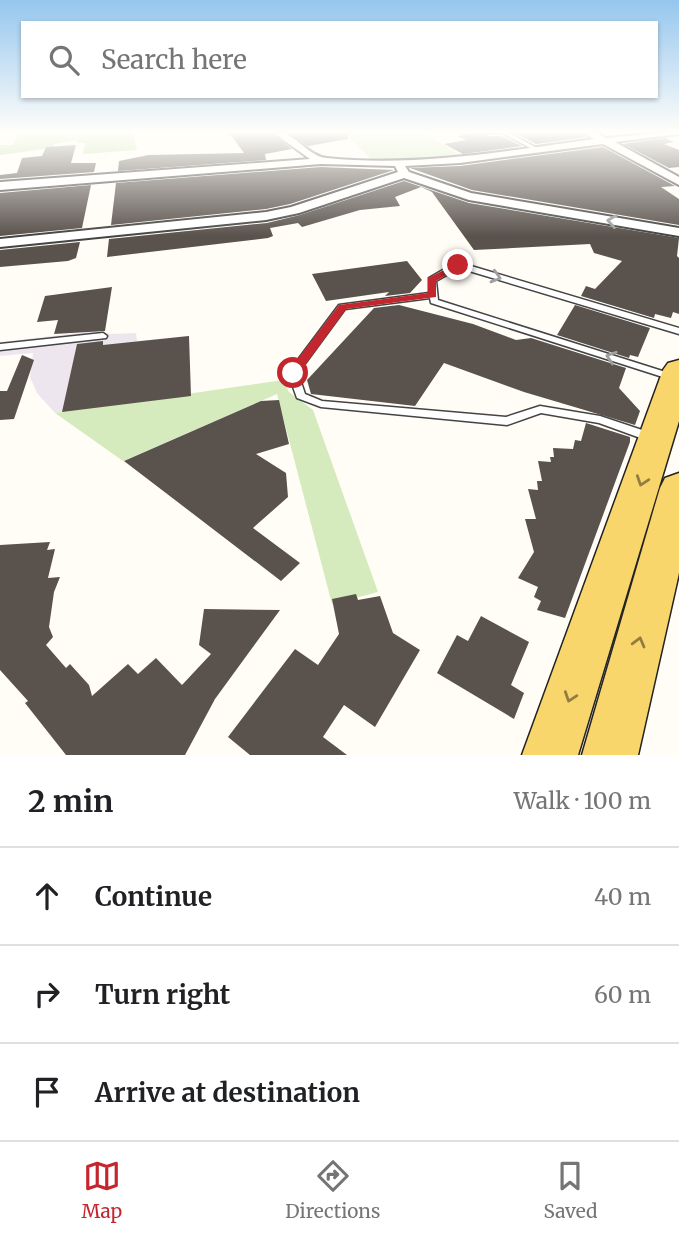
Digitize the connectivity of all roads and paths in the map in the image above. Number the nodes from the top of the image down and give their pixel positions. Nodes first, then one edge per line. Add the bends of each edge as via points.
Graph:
1 (254, 166) edge
2 (381, 166) edge
3 (414, 166) edge
4 (651, 166) edge
5 (401, 168) junction
6 (679, 182) edge
7 (0, 186) edge
8 (679, 232) edge
9 (0, 243) edge
10 (433, 295) junction
11 (679, 331) edge
12 (103, 336) dead end
13 (0, 347) edge
14 (678, 374) edge
15 (656, 439) junction
16 (679, 488) edge
17 (550, 755) edge
18 (610, 755) edge

1 - 7 street
2 - 5 street
3 - 5 street
4 - 6 street
8 -> 5 street via 469,196
5 - 9 street via 266,216
10 -> 11 lane via 432,280 458,265
14 -> 10 lane via 434,301
10 - 15 lane via 342,307 293,373 301,396 321,404 507,421 540,409 600,420
12 - 13 lane
14 - 15 main road
15 -> 17 main road
18 -> 16 main road

